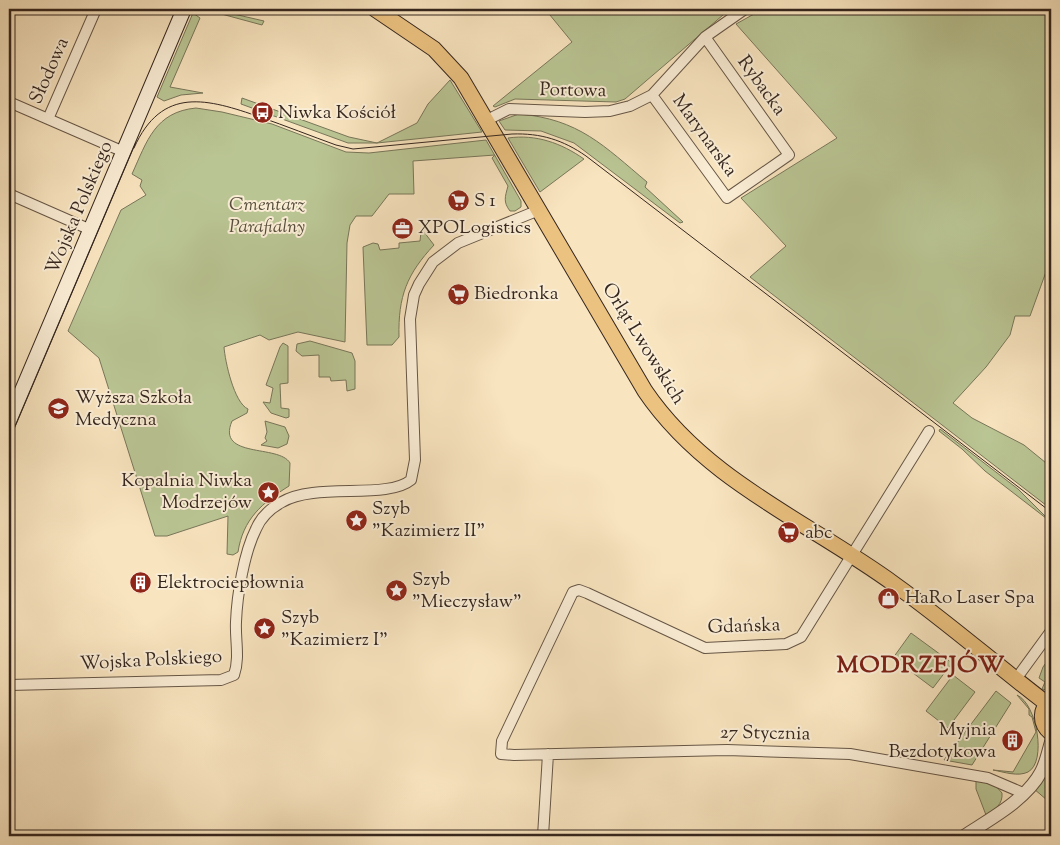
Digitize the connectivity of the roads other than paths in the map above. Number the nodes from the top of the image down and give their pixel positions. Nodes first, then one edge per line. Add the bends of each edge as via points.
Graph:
1 (96, 9) edge
2 (184, 9) edge
3 (375, 9) edge
4 (744, 9) edge
5 (705, 37) junction
6 (652, 94) junction
7 (9, 102) edge
8 (48, 119) junction
9 (487, 120) junction
10 (124, 152) junction
11 (9, 194) edge
12 (727, 198) joint
13 (539, 210) junction
14 (91, 230) junction
15 (9, 420) edge
16 (929, 431) dead end
17 (852, 557) junction
18 (1051, 631) edge
19 (1016, 679) junction
20 (9, 685) edge
21 (1049, 701) edge
22 (1051, 733) edge
23 (1051, 742) edge
24 (501, 754) joint
25 (548, 754) junction
26 (1023, 793) junction
27 (543, 836) edge
28 (964, 836) edge

1 - 8 street, Słodowa
2 - 10 main road, Wojska Polskiego
3 - 9 main road, Orląt Lwowskich via 416,35 450,65
4 - 5 street, Portowa
5 - 6 street, Portowa
5 - 12 street, Rybacka via 789,155
6 - 9 street, Portowa via 630,106 610,111 509,109
6 - 12 street, Marynarska
7 - 8 street
8 - 10 street
9 - 13 main road, Orląt Lwowskich
10 - 14 main road, Wojska Polskiego
11 - 14 street
13 - 17 main road, Orląt Lwowskich via 644,391 669,423 705,456 760,498
13 - 20 street, Wojska Polskiego via 458,243 441,254 425,273 414,295 410,319 414,473 411,480 401,486 293,496 268,512 256,529 246,559 238,605 238,662 234,675 221,680
14 - 15 main road, Wojska Polskiego
16 - 17 street, Gdańska
17 - 19 main road, Orląt Lwowskich via 894,584
17 - 24 street, Gdańska via 801,637 786,644 706,648 587,593 574,592 502,741
18 - 19 street
19 - 21 main road, Orląt Lwowskich
21 - 22 main road via 1042,720
23 - 26 street via 1040,773
24 - 25 street, 27 Stycznia
25 - 26 street, 27 Stycznia via 726,750 850,754 988,778
25 - 27 street
26 - 28 street

